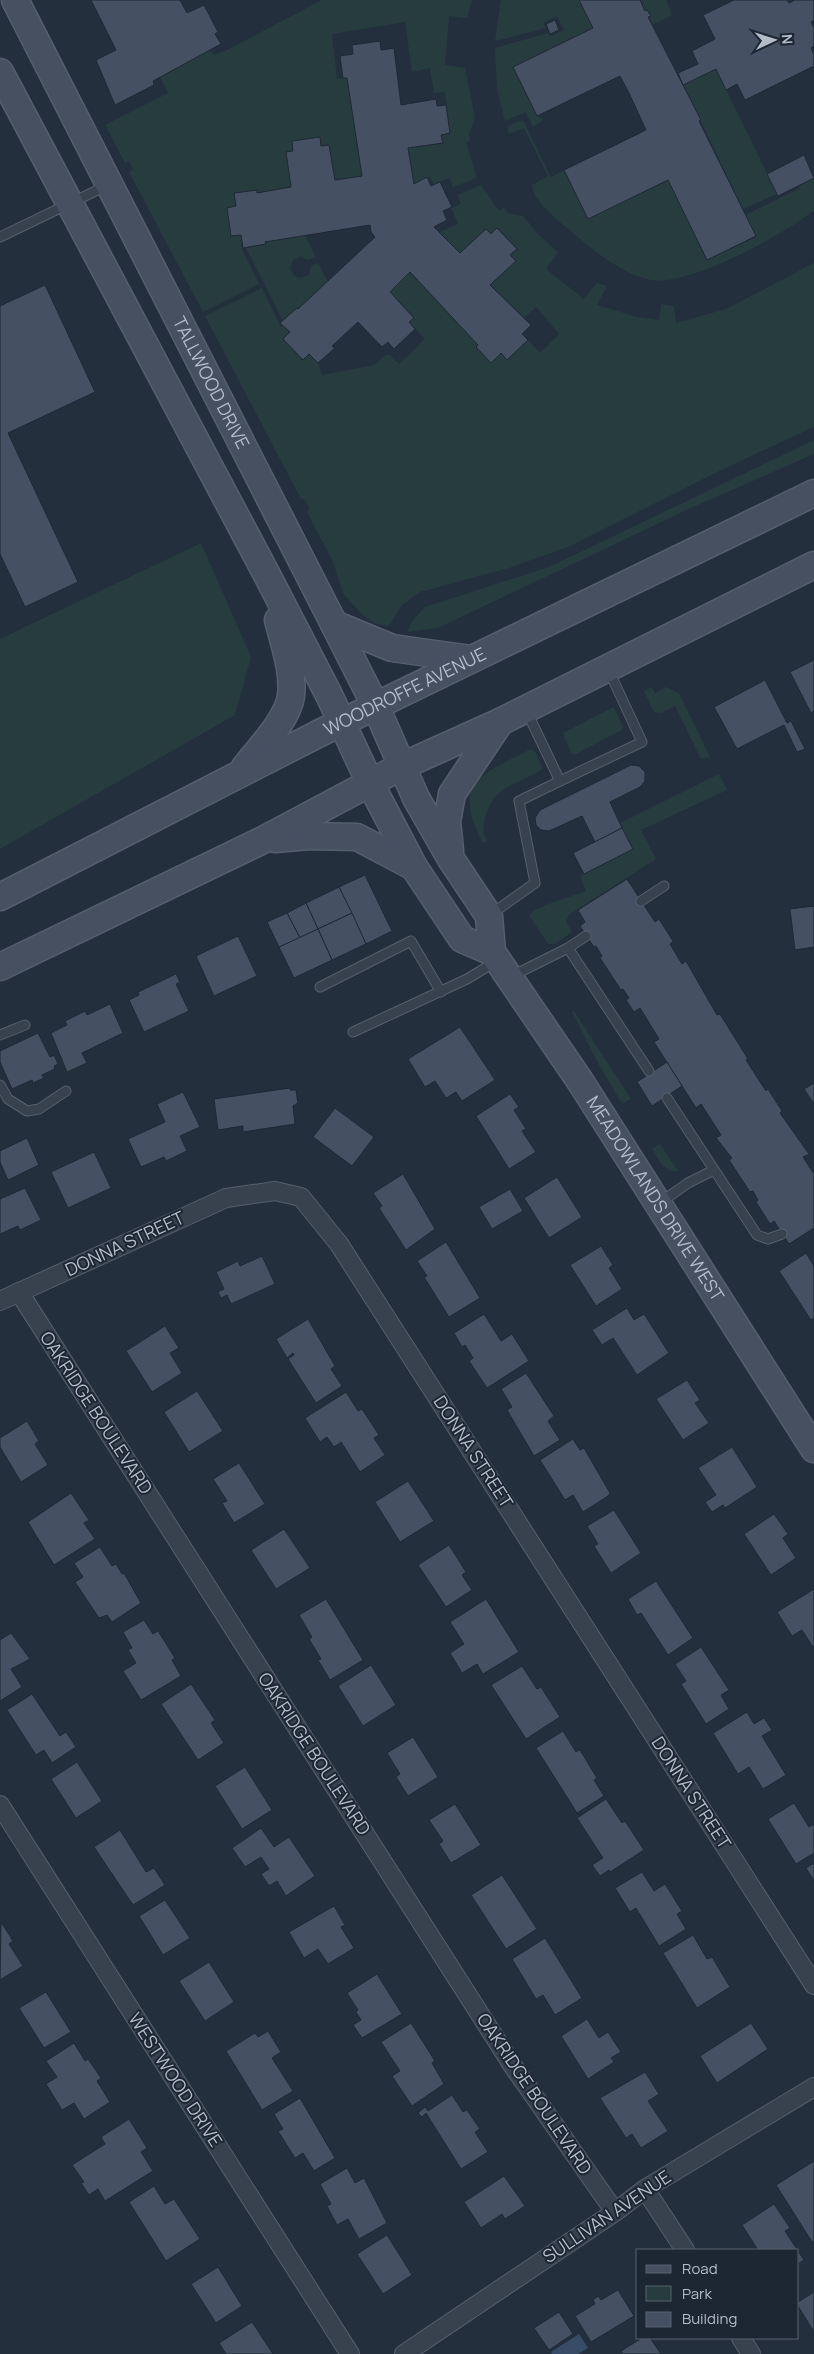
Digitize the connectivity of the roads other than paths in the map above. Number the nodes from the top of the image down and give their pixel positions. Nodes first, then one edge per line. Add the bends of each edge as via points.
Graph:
1 (15, 0) edge
2 (0, 72) edge
3 (111, 184) junction
4 (70, 203) junction
5 (0, 237) edge
6 (814, 493) edge
7 (814, 565) edge
8 (268, 575) junction
9 (334, 624) junction
10 (471, 659) junction
11 (608, 668) junction
12 (376, 707) junction
13 (526, 709) junction
14 (342, 722) junction
15 (500, 722) junction
16 (400, 767) junction
17 (240, 773) junction
18 (560, 780) junction
19 (370, 783) junction
20 (263, 840) junction
21 (451, 859) junction
22 (414, 866) junction
23 (664, 886) dead end
24 (0, 897) edge
25 (641, 901) dead end
26 (489, 916) junction
27 (586, 936) dead end
28 (568, 948) junction
29 (500, 963) junction
30 (0, 968) edge
31 (320, 987) dead end
32 (441, 992) junction
33 (25, 1025) dead end
34 (353, 1032) dead end
35 (0, 1035) edge
36 (649, 1071) dead end
37 (0, 1085) edge
38 (66, 1091) dead end
39 (667, 1098) dead end
40 (714, 1170) junction
41 (658, 1204) junction
42 (782, 1234) dead end
43 (19, 1292) junction
44 (0, 1301) edge
45 (814, 1448) edge
46 (0, 1805) edge
47 (814, 1985) edge
48 (814, 2088) edge
49 (645, 2189) junction
50 (615, 2212) junction
51 (684, 2249) edge
52 (742, 2339) edge
53 (350, 2354) edge
54 (404, 2354) edge
55 (751, 2354) edge

1 - 3 main road, TALLWOOD DRIVE
2 - 4 main road
3 - 4 lane
3 - 9 main road, TALLWOOD DRIVE
4 - 5 lane
4 - 8 main road
6 - 10 main road, WOODROFFE AVENUE
7 - 11 main road
8 - 14 main road
8 - 17 main road via 291,669 291,697 283,717
9 - 10 main road via 392,648
9 - 12 main road, TALLWOOD DRIVE
10 - 12 main road, WOODROFFE AVENUE
11 - 13 main road
11 - 18 lane via 642,742
12 - 14 main road, WOODROFFE AVENUE
12 - 16 main road, TALLWOOD DRIVE
13 - 15 main road
13 - 18 lane
14 - 17 main road, WOODROFFE AVENUE
14 - 19 main road
15 - 16 main road
15 - 21 main road via 452,794 447,821
16 - 19 main road
16 - 21 main road, MEADOWLANDS DRIVE WEST
17 - 24 main road, WOODROFFE AVENUE
18 - 26 lane via 519,801 535,884
19 - 20 main road
19 - 22 main road
20 - 22 main road via 309,836 357,837
20 - 30 main road
21 - 26 main road, MEADOWLANDS DRIVE WEST
22 - 29 main road via 462,939
23 - 25 lane
26 - 29 main road, MEADOWLANDS DRIVE WEST
27 - 28 lane
28 - 29 lane
28 - 36 lane
29 - 32 lane
29 - 41 main road, MEADOWLANDS DRIVE WEST
31 - 32 lane via 411,941
32 - 34 lane
33 - 35 lane
37 - 38 lane via 8,1099 27,1111 39,1109
39 - 40 lane
40 - 41 lane
40 - 42 lane via 757,1235 768,1240
41 - 45 main road, MEADOWLANDS DRIVE WEST
43 - 44 street, DONNA STREET
43 - 47 street, DONNA STREET via 226,1198 275,1191 301,1197 339,1244
43 - 50 street, OAKRIDGE BOULEVARD via 513,2066
46 - 53 street, WESTWOOD DRIVE
48 - 49 street, SULLIVAN AVENUE
49 - 50 street, SULLIVAN AVENUE
49 - 51 street
50 - 54 street, SULLIVAN AVENUE
52 - 55 street

